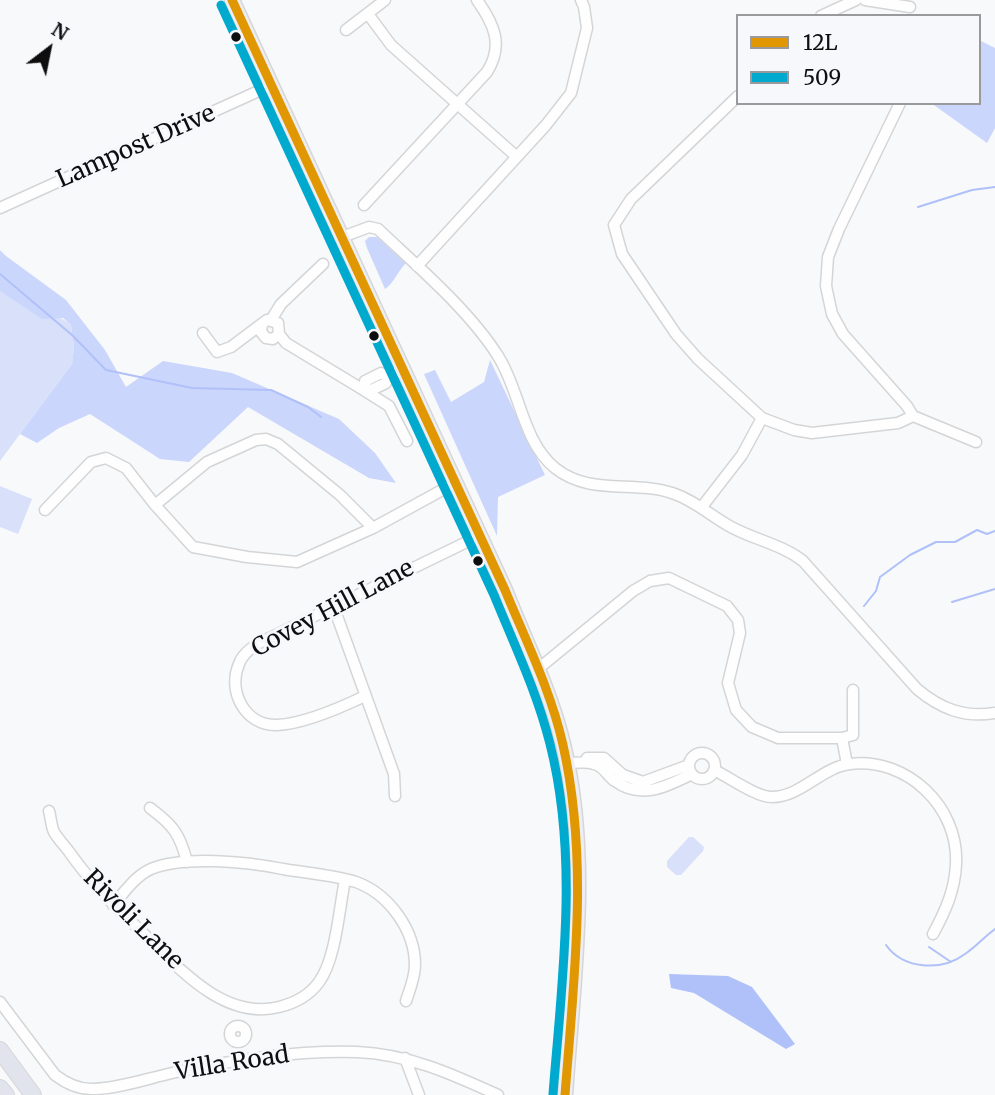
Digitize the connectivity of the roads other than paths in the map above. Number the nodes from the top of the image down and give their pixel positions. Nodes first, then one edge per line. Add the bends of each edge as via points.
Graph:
1 (232, 0) edge
2 (385, 0) edge
3 (477, 0) edge
4 (581, 0) edge
5 (856, 0) edge
6 (865, 0) edge
7 (913, 8) edge
8 (368, 14) junction
9 (825, 14) edge
10 (346, 30) dead end
11 (272, 85) junction
12 (736, 98) edge
13 (457, 105) junction
14 (899, 105) edge
15 (517, 157) junction
16 (365, 205) dead end
17 (0, 208) edge
18 (342, 237) junction
19 (323, 264) dead end
20 (417, 266) junction
21 (267, 322) junction
22 (203, 333) dead end
23 (279, 334) junction
24 (402, 370) junction
25 (363, 388) junction
26 (913, 416) junction
27 (762, 418) junction
28 (407, 441) dead end
29 (976, 443) dead end
30 (455, 483) junction
31 (155, 505) junction
32 (701, 508) junction
33 (45, 510) dead end
34 (373, 528) junction
35 (479, 536) junction
36 (333, 605) junction
37 (538, 669) junction
38 (853, 690) dead end
39 (365, 696) junction
40 (995, 713) edge
41 (842, 738) junction
42 (567, 763) junction
43 (847, 764) junction
44 (690, 770) junction
45 (714, 770) junction
46 (396, 796) dead end
47 (149, 808) dead end
48 (49, 811) dead end
49 (187, 862) junction
50 (345, 880) junction
51 (113, 905) junction
52 (933, 934) dead end
53 (406, 1001) dead end
54 (0, 1003) edge
55 (242, 1007) junction
56 (0, 1050) edge
57 (405, 1058) junction
58 (240, 1060) junction
59 (0, 1087) edge
60 (6, 1095) edge
61 (33, 1095) edge
62 (419, 1095) edge
63 (498, 1095) edge
64 (565, 1095) edge

1 - 11 main road
2 - 8 street
3 - 13 street via 494,26 497,48 487,72
4 - 15 street via 587,28 571,93
5 - 9 street
6 - 7 street
8 - 10 street
8 - 13 street via 391,45
11 - 17 street, Lampost Drive
11 - 18 main road
12 - 27 street via 631,199 614,225 622,254 676,334
13 - 15 street
13 - 16 street
14 - 26 street via 839,229 828,257 825,286 843,334
15 - 20 street
18 - 20 street via 369,227 378,229
18 - 24 main road
19 - 21 street
20 - 32 street via 497,355 537,448 555,468 586,484 661,490
21 - 22 street via 216,352
21 - 23 street via 280,327
21 - 23 street via 261,332 266,338
23 - 25 street via 286,343
24 - 25 street via 369,391
24 - 30 main road
25 - 28 street via 389,407
26 - 27 street via 898,423 812,433
26 - 29 street
27 - 32 street via 742,455
30 - 34 street
30 - 35 main road
31 - 33 street via 126,468 98,458
31 - 34 street via 193,547 273,561 297,562
31 - 34 street via 200,466 266,439 340,495
32 - 40 street via 803,561 931,701 956,713
35 - 36 street, Covey Hill Lane
35 - 37 main road
36 - 39 street
36 - 39 street, Covey Hill Lane via 246,652 236,673 237,696 257,721 276,726
37 - 41 street via 633,591 650,580 669,578 727,606 738,620 740,633 728,682 736,710 752,727 778,738
37 - 42 main road
38 - 41 street via 853,735
39 - 46 street via 394,774
41 - 43 street
42 - 44 street via 604,758 628,778 643,782
42 - 64 main road via 578,873
43 - 45 street via 771,797
43 - 52 street via 898,771 920,783 946,815 957,863 953,891
44 - 45 street via 698,778 706,778
44 - 45 street via 695,755 705,754 713,760
47 - 49 street via 181,837
48 - 51 street, Rivoli Lane via 53,831
49 - 50 street via 242,862
49 - 51 street via 151,869
50 - 53 street via 380,896 403,923 415,967
50 - 55 street via 320,982 285,1006
51 - 55 street, Rivoli Lane via 194,981
54 - 58 street, Villa Road via 55,1075 79,1088 116,1086
55 - 58 street via 230,1035 239,1042
56 - 61 highway
57 - 58 street, Villa Road via 351,1052
57 - 62 street
57 - 63 street, Villa Road
59 - 60 highway

